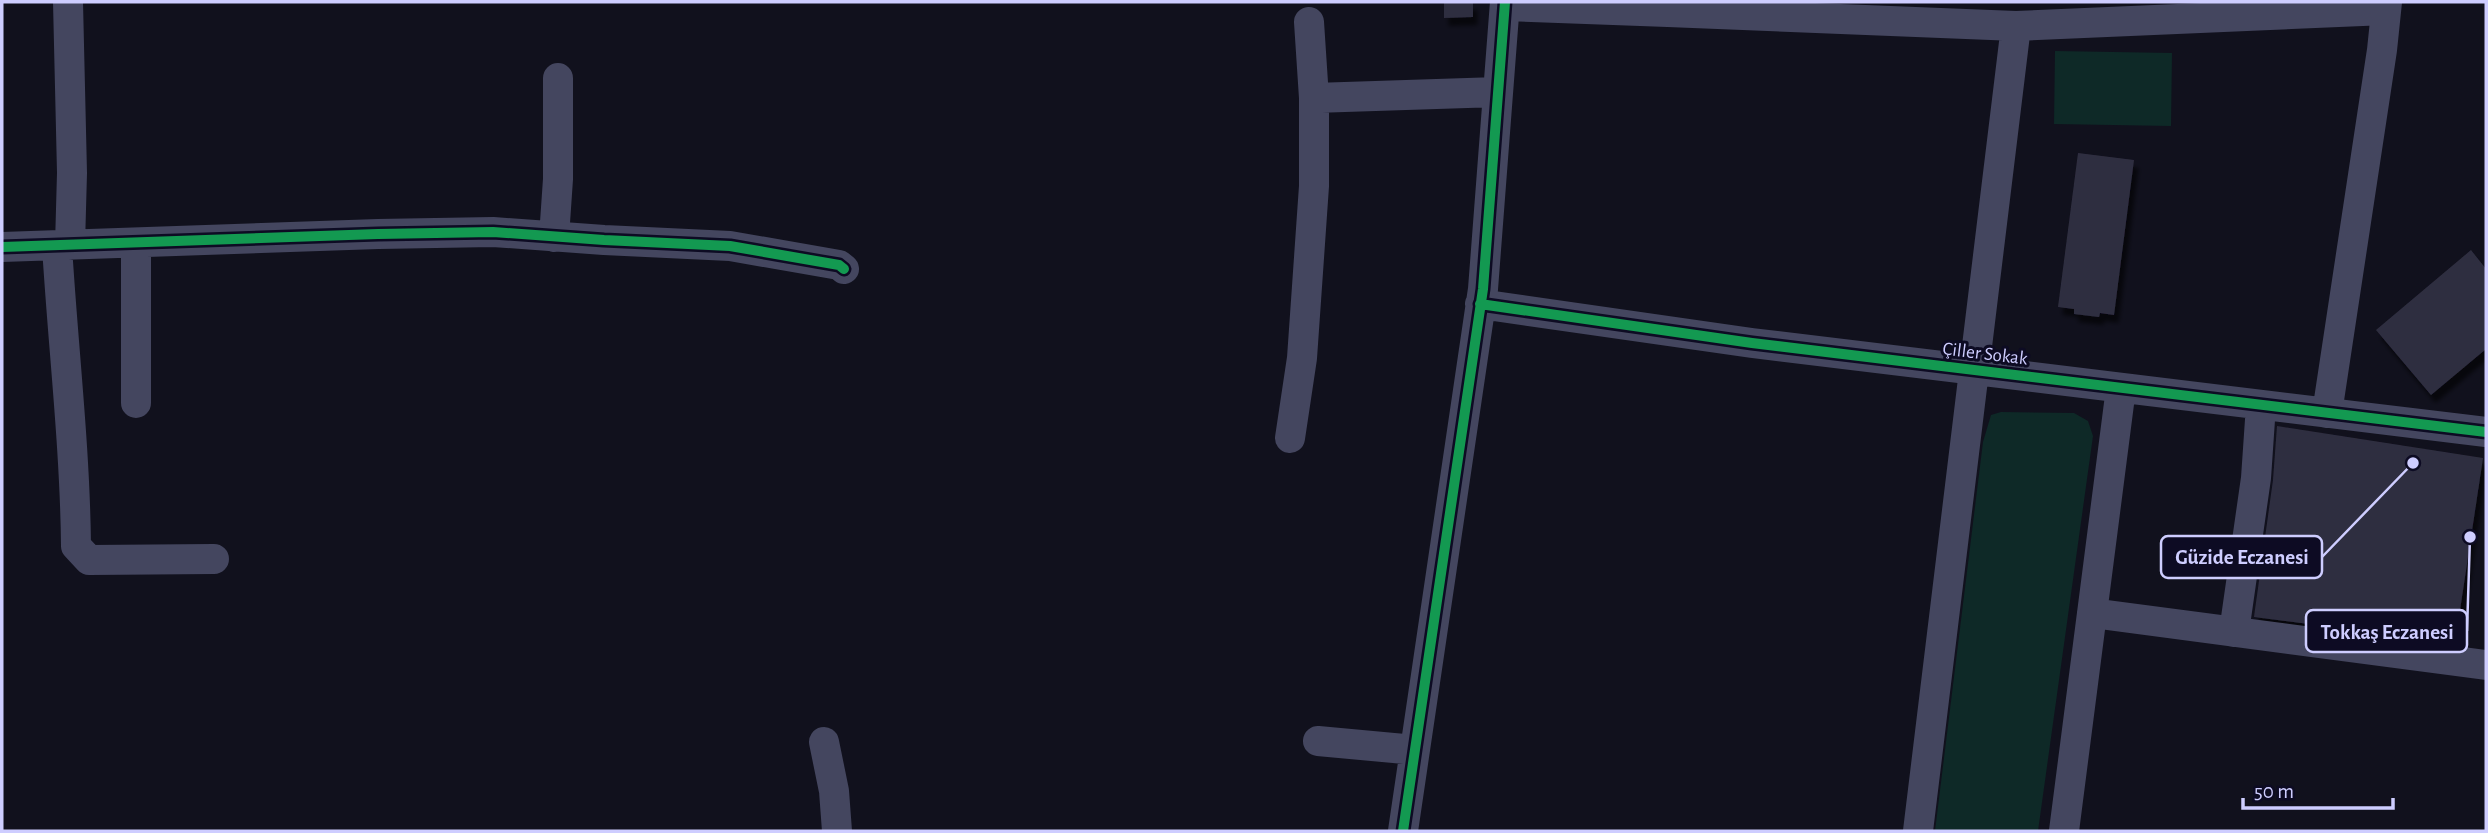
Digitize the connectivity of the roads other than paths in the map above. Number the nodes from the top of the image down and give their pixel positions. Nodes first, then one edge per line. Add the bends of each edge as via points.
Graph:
1 (68, 2) edge
2 (1505, 4) edge
3 (2386, 6) edge
4 (1668, 7) edge
5 (2227, 9) edge
6 (1309, 22) dead end
7 (2015, 26) junction
8 (558, 78) dead end
9 (1498, 92) junction
10 (1314, 98) junction
11 (554, 237) junction
12 (136, 244) junction
13 (63, 246) junction
14 (2, 247) edge
15 (844, 269) dead end
16 (1480, 304) junction
17 (1974, 370) junction
18 (2121, 388) junction
19 (136, 403) dead end
20 (2261, 405) junction
21 (2327, 413) junction
22 (2486, 432) edge
23 (1290, 438) dead end
24 (214, 559) dead end
25 (2092, 613) junction
26 (2234, 632) junction
27 (2486, 660) edge
28 (1318, 741) dead end
29 (824, 742) dead end
30 (1415, 750) junction
31 (836, 831) edge
32 (1404, 831) edge
33 (1918, 831) edge
34 (2064, 831) edge

1 - 13 street via 72,173
2 - 4 street
2 - 9 street
3 - 5 street
3 - 21 street
4 - 7 street
5 - 7 street
6 - 10 street
7 - 17 street
8 - 11 street
9 - 10 street
9 - 16 street
10 - 23 street via 1314,186 1302,358
11 - 12 street via 493,232
11 - 15 street via 730,246
12 - 13 street
12 - 19 street
13 - 14 street
13 - 24 street via 63,354 75,469 76,546 89,560
16 - 17 street, Çiller Sokak
16 - 30 street
17 - 18 street, Çiller Sokak
17 - 33 street
18 - 20 street, Çiller Sokak
18 - 25 street
20 - 21 street, Çiller Sokak
20 - 26 street via 2256,478
21 - 22 street, Çiller Sokak
25 - 26 street
25 - 34 street
26 - 27 street
28 - 30 street
29 - 31 street
30 - 32 street

